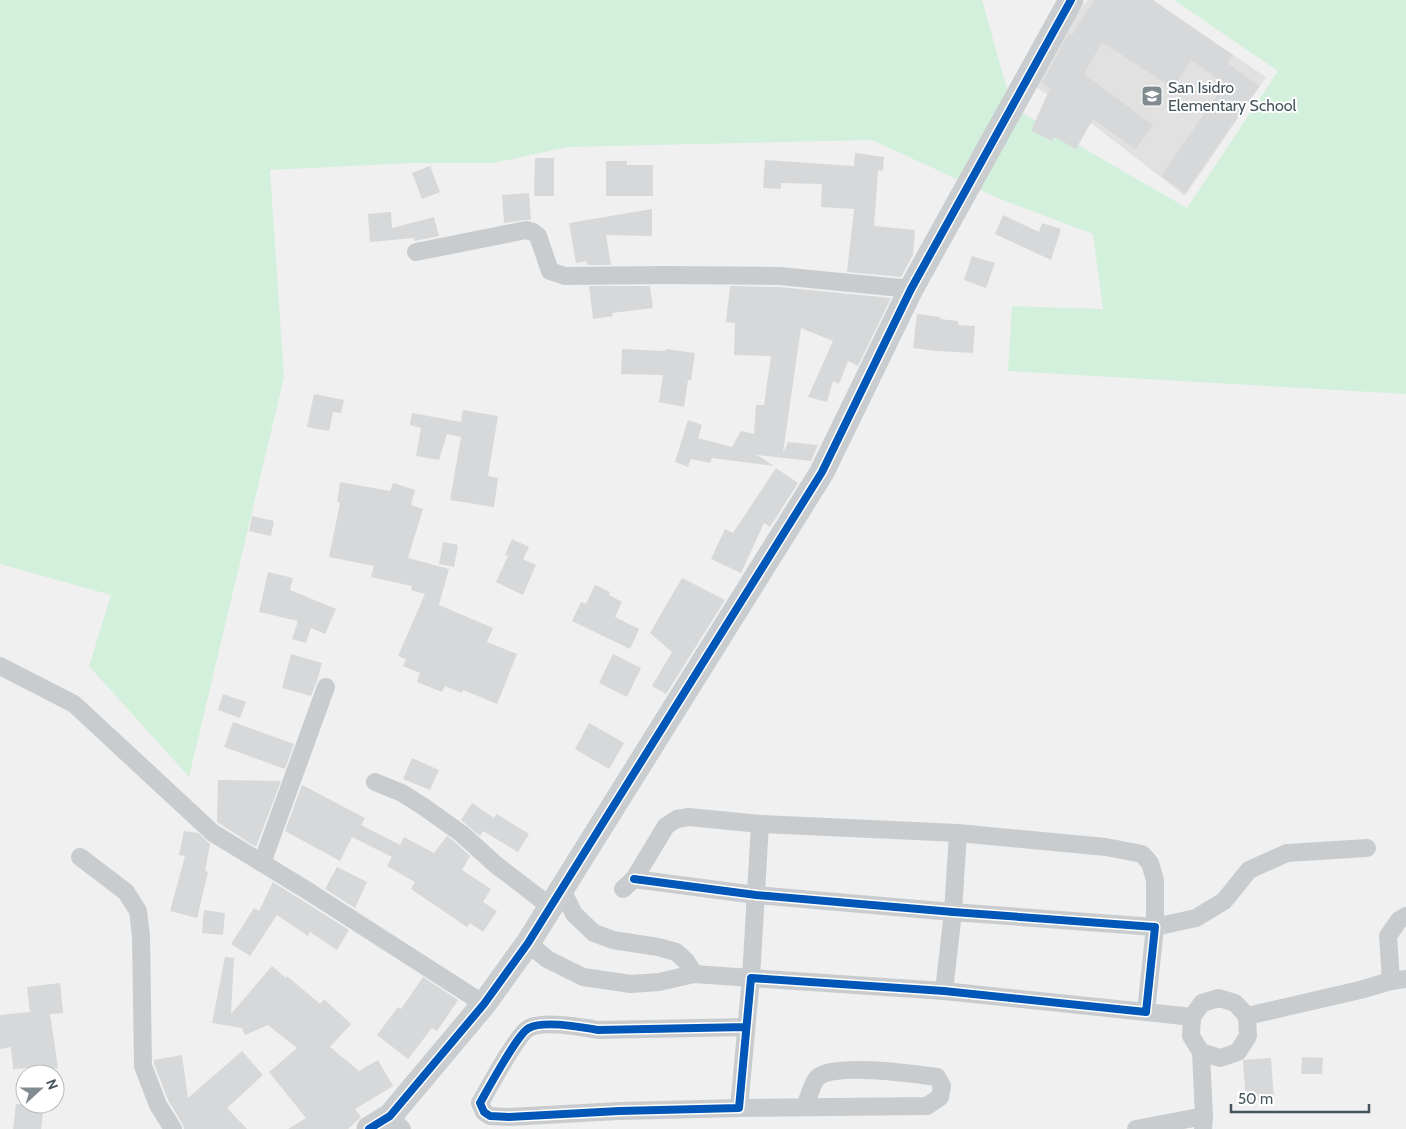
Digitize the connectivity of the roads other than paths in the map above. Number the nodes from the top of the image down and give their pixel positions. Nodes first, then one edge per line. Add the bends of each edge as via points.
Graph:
1 (1071, 0) edge
2 (416, 252) dead end
3 (912, 289) junction
4 (0, 666) edge
5 (326, 687) dead end
6 (375, 782) dead end
7 (760, 824) junction
8 (958, 833) junction
9 (1367, 848) dead end
10 (80, 857) dead end
11 (262, 863) junction
12 (756, 895) junction
13 (557, 898) junction
14 (953, 912) junction
15 (1406, 916) edge
16 (1155, 927) junction
17 (528, 943) junction
18 (694, 974) junction
19 (751, 978) junction
20 (1399, 980) edge
21 (944, 991) junction
22 (484, 1004) junction
23 (1146, 1012) junction
24 (1247, 1016) junction
25 (1192, 1017) junction
26 (746, 1028) junction
27 (1201, 1052) junction
28 (805, 1107) junction
29 (739, 1108) junction
30 (1204, 1122) edge
31 (387, 1125) edge
32 (173, 1129) edge
33 (1136, 1129) edge

1 - 3 street
2 - 3 street via 526,230 538,236 550,271 565,276 780,276
3 - 13 street via 822,472
4 - 11 street via 74,704 213,834
5 - 11 street
6 - 13 street via 424,807 462,834 495,864
7 - 8 street
7 - 12 street
7 - 12 street via 689,816 677,819 666,826 628,884
8 - 14 street
8 - 16 street via 1106,846 1142,854 1150,863 1155,880
9 - 16 street via 1287,853 1249,870 1224,901 1196,918
10 - 32 street via 126,892 138,911 143,1066 158,1106
11 - 22 street
12 - 14 street
12 - 19 street
13 - 17 street
13 - 18 street via 594,933 613,940 676,952
14 - 16 street
14 - 21 street
15 - 20 street via 1399,920 1388,936
16 - 23 street
17 - 18 street via 547,959 583,977 631,984
17 - 22 street
18 - 19 street
19 - 21 street
19 - 26 street
20 - 24 street
21 - 23 street
22 - 31 street
23 - 25 street
24 - 25 street via 1235,1003 1219,998 1202,1004
24 - 27 street via 1248,1036 1238,1052 1220,1058
25 - 27 street via 1191,1036
26 - 29 street
26 - 29 street via 598,1030 539,1024 527,1028 480,1103 490,1116 509,1117
27 - 30 street
28 - 28 street via 927,1106 940,1097 942,1086 938,1077 904,1072 839,1070 816,1079
28 - 29 street
30 - 33 street

